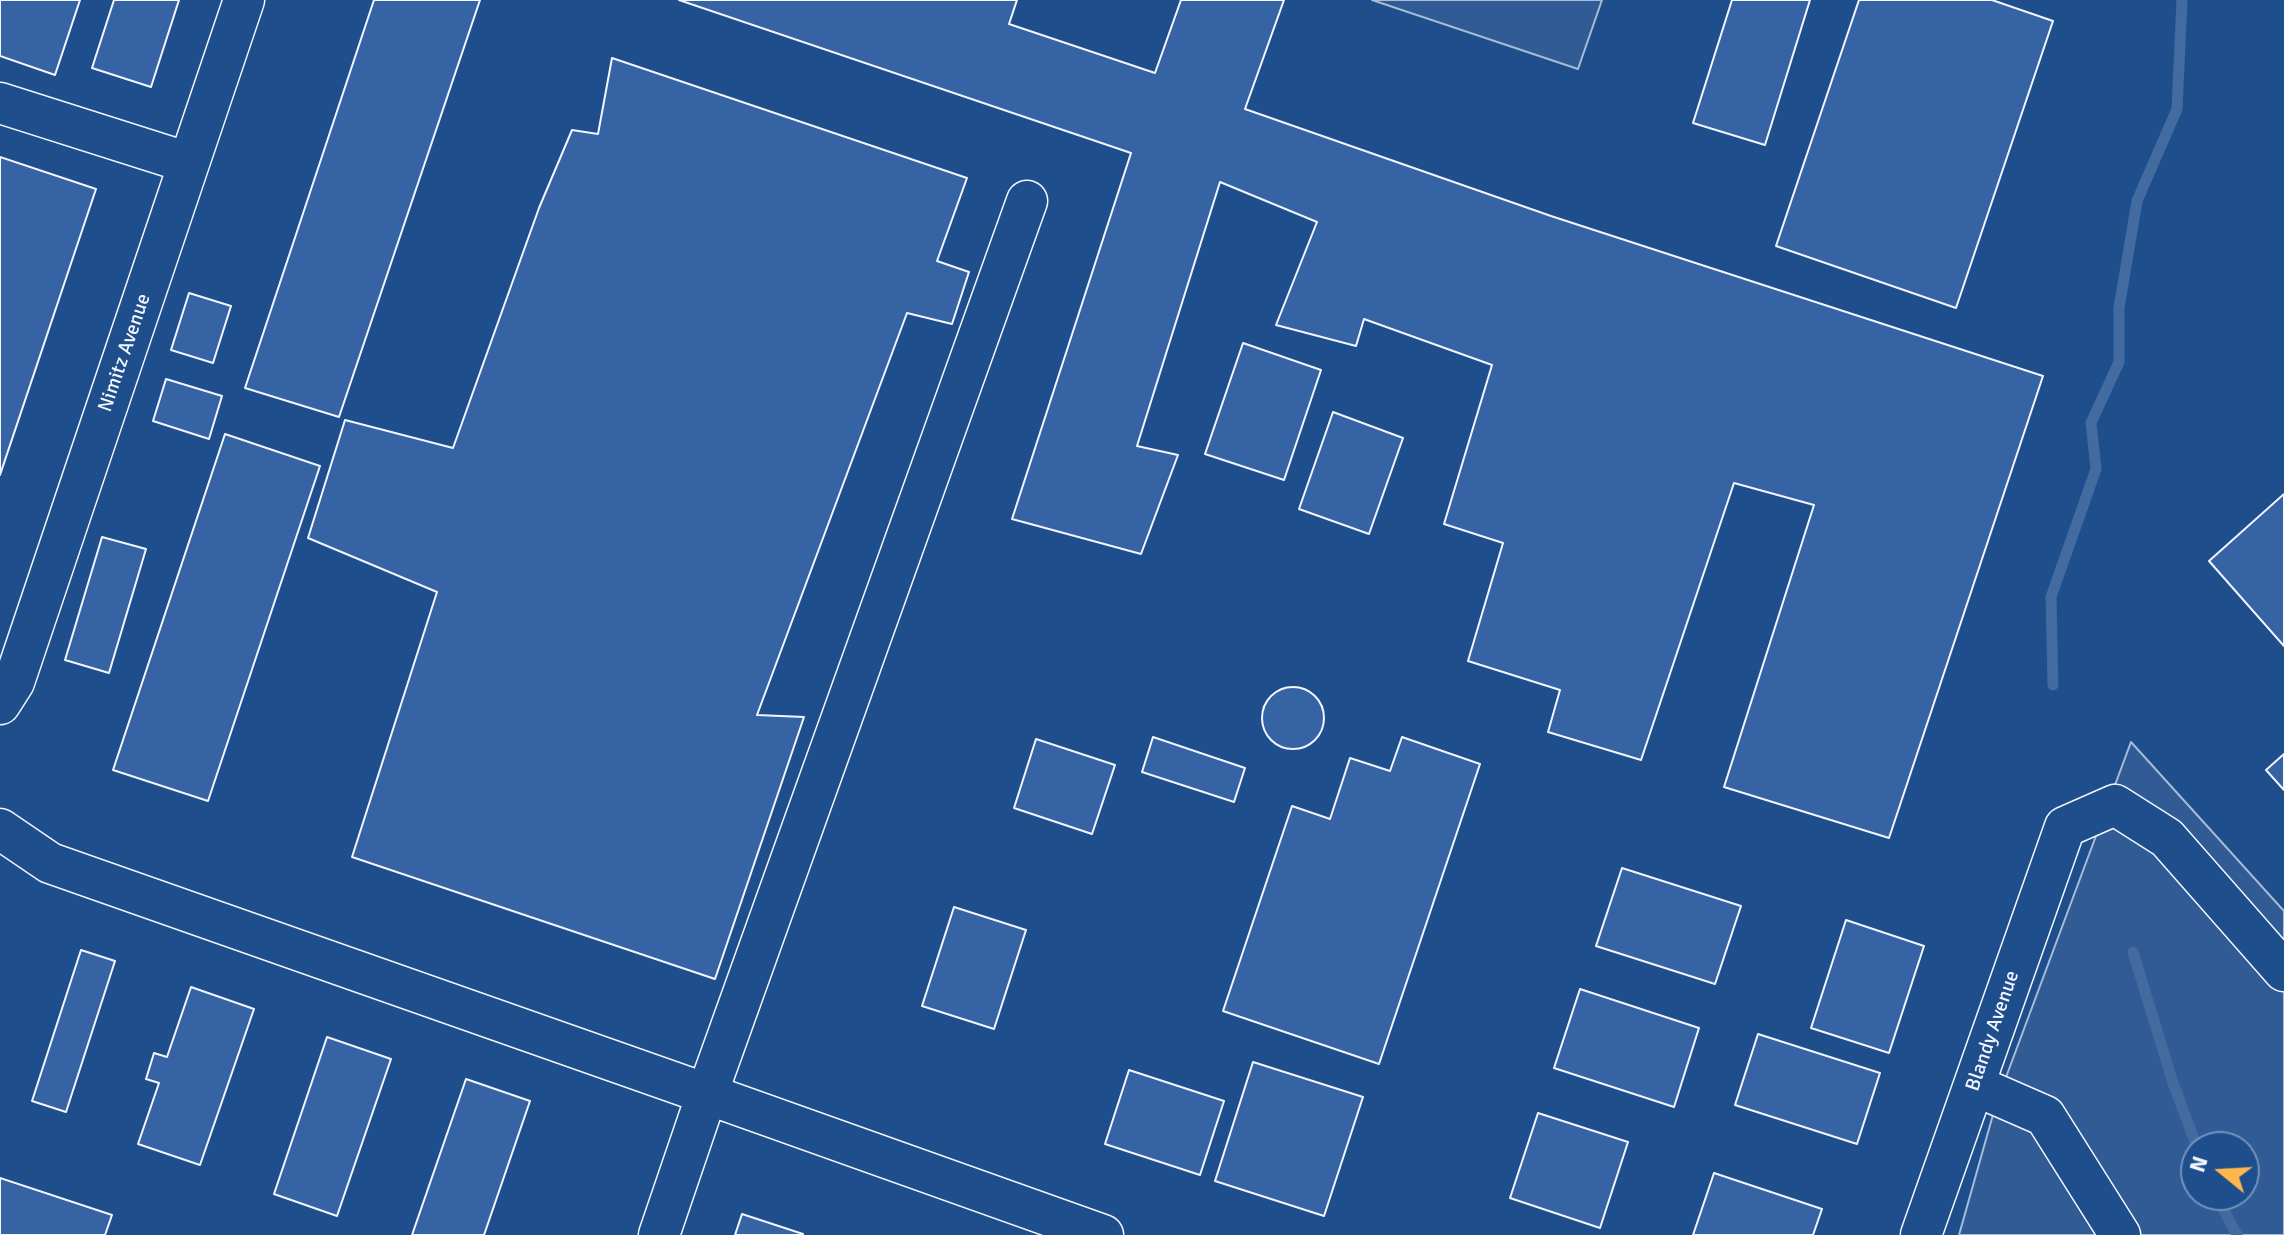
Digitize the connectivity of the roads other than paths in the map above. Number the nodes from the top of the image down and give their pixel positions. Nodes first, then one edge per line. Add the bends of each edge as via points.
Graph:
1 (244, 0) edge
2 (0, 103) edge
3 (189, 163) junction
4 (1027, 201) dead end
5 (0, 704) edge
6 (0, 829) edge
7 (2284, 971) edge
8 (1974, 1085) junction
9 (707, 1094) junction
10 (659, 1235) edge
11 (1103, 1235) edge
12 (1921, 1235) edge
13 (2120, 1235) edge

1 - 3 lane, Nimitz Avenue
2 - 3 lane
3 - 5 lane, Nimitz Avenue via 14,682
4 - 9 lane
6 - 9 lane via 50,863
7 - 8 lane, Blandy Avenue via 2167,838 2115,805 2065,827
8 - 12 lane, Blandy Avenue
8 - 13 lane via 2045,1116
9 - 10 lane
9 - 11 lane

